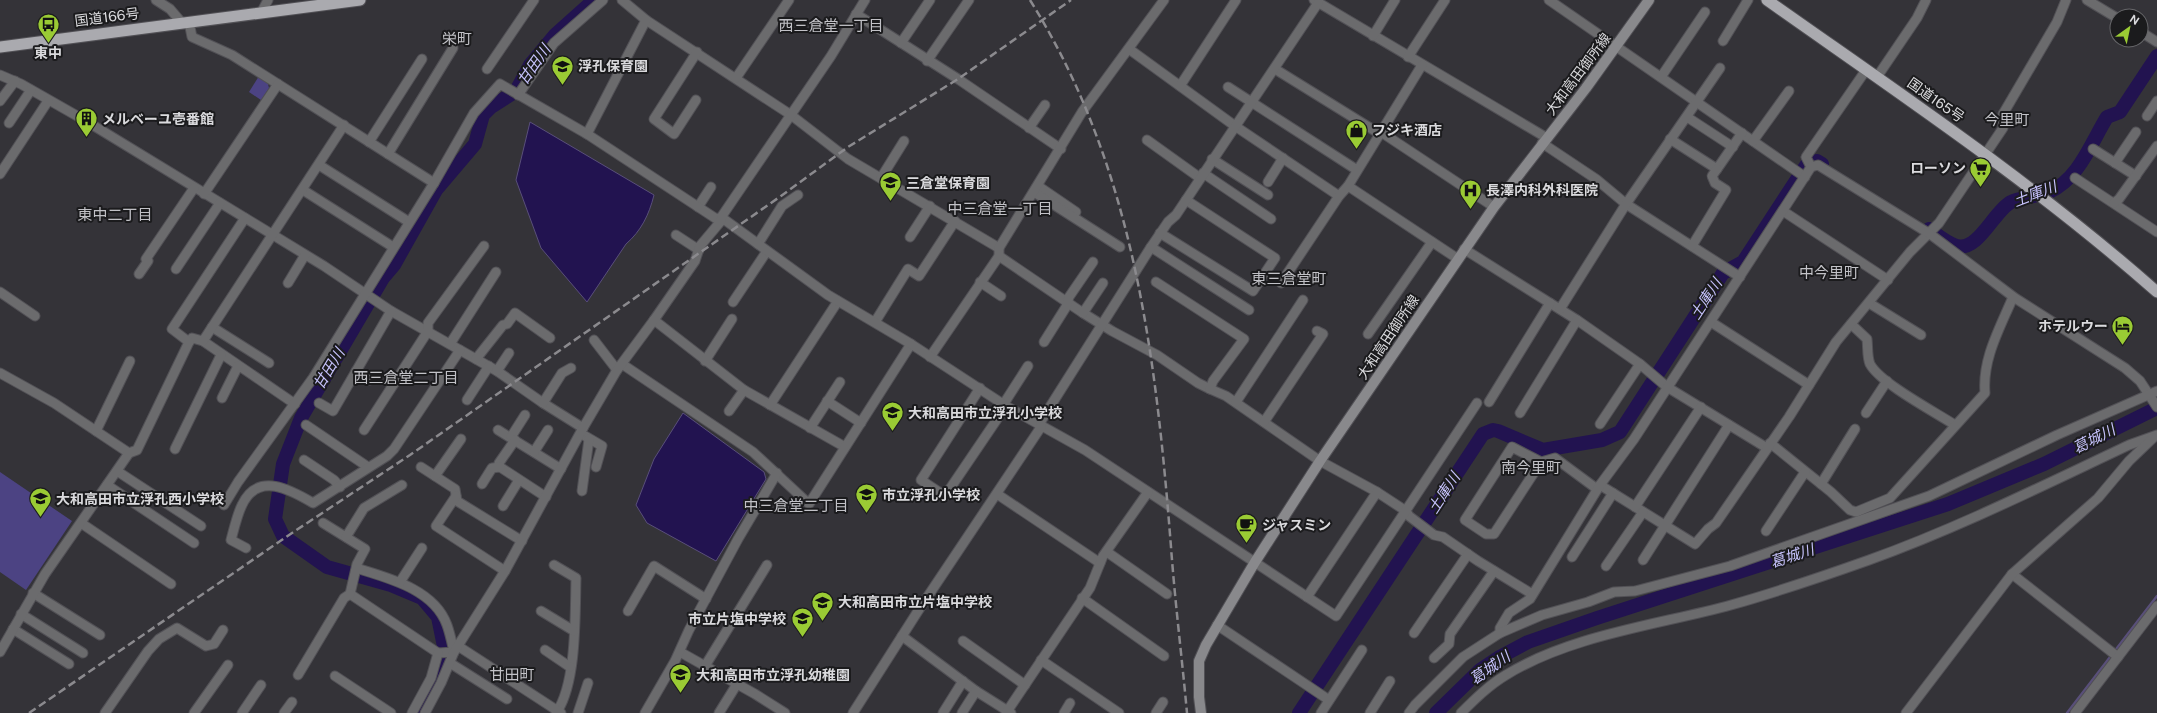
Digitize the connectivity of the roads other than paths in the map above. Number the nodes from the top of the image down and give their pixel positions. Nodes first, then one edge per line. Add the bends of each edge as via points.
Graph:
1 (156, 0) edge
2 (268, 0) edge
3 (360, 0) edge
4 (534, 0) edge
5 (603, 0) edge
6 (622, 0) edge
7 (789, 0) edge
8 (866, 0) edge
9 (930, 0) edge
10 (969, 0) edge
11 (1164, 0) edge
12 (1236, 0) edge
13 (1395, 0) edge
14 (1445, 0) edge
15 (1549, 0) edge
16 (1648, 0) edge
17 (1748, 0) edge
18 (1767, 0) edge
19 (1926, 0) edge
20 (2066, 0) edge
21 (2087, 0) edge
22 (1316, 1) edge
23 (1705, 12) dead end
24 (261, 13) junction
25 (2109, 13) edge
26 (856, 14) junction
27 (646, 20) junction
28 (186, 23) junction
29 (1372, 36) junction
30 (1723, 41) dead end
31 (901, 43) junction
32 (0, 47) edge
33 (1617, 47) junction
34 (453, 48) dead end
35 (1129, 49) junction
36 (697, 52) junction
37 (1408, 57) junction
38 (422, 59) dead end
39 (927, 61) junction
40 (1422, 65) junction
41 (1720, 68) dead end
42 (487, 69) dead end
43 (1275, 69) junction
44 (1866, 70) junction
45 (0, 75) edge
46 (1877, 77) junction
47 (736, 78) junction
48 (1661, 78) junction
49 (15, 81) junction
50 (278, 84) junction
51 (1180, 86) junction
52 (1228, 87) dead end
53 (31, 90) junction
54 (1789, 91) dead end
55 (518, 95) junction
56 (48, 100) junction
57 (696, 100) dead end
58 (0, 101) edge
59 (2157, 101) edge
60 (1697, 102) junction
61 (1251, 103) junction
62 (1045, 105) dead end
63 (791, 115) junction
64 (2147, 116) dead end
65 (1687, 117) junction
66 (9, 123) dead end
67 (344, 125) junction
68 (1235, 126) junction
69 (1029, 128) junction
70 (2136, 132) dead end
71 (1380, 133) junction
72 (1742, 133) junction
73 (587, 134) junction
74 (1670, 139) junction
75 (1147, 140) dead end
76 (904, 141) dead end
77 (1544, 141) junction
78 (1753, 141) junction
79 (369, 142) junction
80 (2157, 146) edge
81 (1733, 147) junction
82 (1061, 149) junction
83 (2093, 149) dead end
84 (388, 154) junction
85 (1985, 154) junction
86 (1283, 158) junction
87 (1212, 159) junction
88 (2115, 162) junction
89 (1810, 164) junction
90 (319, 165) junction
91 (1717, 169) junction
92 (1357, 170) junction
93 (0, 174) edge
94 (1201, 176) junction
95 (2136, 176) junction
96 (1805, 177) junction
97 (881, 178) junction
98 (2075, 178) dead end
99 (434, 182) junction
100 (1268, 182) dead end
101 (1348, 186) junction
102 (194, 188) junction
103 (711, 188) dead end
104 (1036, 189) junction
105 (303, 190) junction
106 (204, 194) junction
107 (798, 195) dead end
108 (1268, 196) dead end
109 (1339, 196) junction
110 (1186, 200) junction
111 (220, 203) junction
112 (2114, 203) junction
113 (1626, 204) junction
114 (930, 206) junction
115 (698, 207) junction
116 (1494, 207) junction
117 (1783, 211) junction
118 (245, 218) junction
119 (1271, 219) dead end
120 (721, 221) junction
121 (955, 221) junction
122 (409, 222) junction
123 (1097, 226) dead end
124 (2157, 232) edge
125 (1160, 233) junction
126 (1930, 234) junction
127 (676, 235) dead end
128 (272, 236) junction
129 (910, 237) dead end
130 (1432, 242) junction
131 (758, 244) junction
132 (484, 246) dead end
133 (1692, 246) junction
134 (393, 247) junction
135 (1120, 247) dead end
136 (1151, 247) junction
137 (1464, 249) junction
138 (698, 250) junction
139 (767, 251) junction
140 (999, 252) junction
141 (305, 255) junction
142 (1458, 259) junction
143 (1093, 262) dead end
144 (176, 269) dead end
145 (496, 272) dead end
146 (139, 274) dead end
147 (1740, 277) junction
148 (1888, 280) junction
149 (980, 282) junction
150 (1156, 282) dead end
151 (288, 283) dead end
152 (1103, 283) dead end
153 (1281, 283) dead end
154 (0, 292) edge
155 (2157, 292) edge
156 (364, 293) junction
157 (1000, 296) dead end
158 (2013, 297) junction
159 (1303, 300) dead end
160 (838, 301) junction
161 (733, 302) dead end
162 (1068, 303) junction
163 (1550, 303) junction
164 (1869, 303) junction
165 (1560, 309) junction
166 (391, 310) junction
167 (1249, 310) dead end
168 (1083, 313) junction
169 (35, 316) dead end
170 (732, 318) dead end
171 (654, 320) junction
172 (1577, 320) junction
173 (875, 322) junction
174 (1711, 322) junction
175 (1851, 324) junction
176 (1102, 325) junction
177 (212, 327) junction
178 (428, 331) junction
179 (1317, 331) dead end
180 (1368, 334) dead end
181 (1921, 335) dead end
182 (550, 338) dead end
183 (594, 340) dead end
184 (203, 341) junction
185 (189, 342) junction
186 (1044, 342) dead end
187 (450, 344) junction
188 (911, 344) junction
189 (460, 350) junction
190 (509, 353) dead end
191 (221, 355) junction
192 (930, 357) junction
193 (476, 359) junction
194 (130, 361) dead end
195 (705, 361) junction
196 (270, 363) dead end
197 (1640, 364) junction
198 (238, 366) junction
199 (489, 366) junction
200 (1028, 366) dead end
201 (620, 367) junction
202 (571, 368) dead end
203 (356, 371) junction
204 (497, 371) junction
205 (0, 373) edge
206 (370, 380) dead end
207 (1887, 381) junction
208 (840, 382) dead end
209 (1808, 385) junction
210 (1667, 387) junction
211 (980, 388) junction
212 (1210, 389) junction
213 (744, 390) junction
214 (2153, 395) edge
215 (222, 398) dead end
216 (467, 400) dead end
217 (827, 401) junction
218 (1236, 402) junction
219 (1489, 402) dead end
220 (319, 403) dead end
221 (1477, 403) dead end
222 (295, 404) junction
223 (543, 404) junction
224 (770, 405) junction
225 (1004, 405) junction
226 (2157, 407) edge
227 (1701, 408) junction
228 (729, 411) dead end
229 (1866, 412) dead end
230 (1520, 413) dead end
231 (525, 415) dead end
232 (1264, 422) junction
233 (861, 423) junction
234 (1600, 424) dead end
235 (306, 425) dead end
236 (1729, 425) junction
237 (1955, 425) junction
238 (1041, 427) junction
239 (810, 428) junction
240 (364, 430) dead end
241 (498, 430) dead end
242 (548, 430) dead end
243 (1855, 430) dead end
244 (96, 431) junction
245 (582, 431) junction
246 (2156, 435) edge
247 (461, 439) dead end
248 (513, 439) junction
249 (589, 439) junction
250 (1769, 446) junction
251 (845, 447) junction
252 (175, 449) dead end
253 (534, 452) junction
254 (129, 453) junction
255 (304, 460) dead end
256 (1320, 462) junction
257 (1541, 462) junction
258 (368, 467) junction
259 (421, 467) dead end
260 (596, 467) dead end
261 (500, 468) junction
262 (561, 469) junction
263 (117, 471) junction
264 (1805, 472) junction
265 (777, 473) junction
266 (435, 476) junction
267 (519, 480) junction
268 (482, 484) dead end
269 (1821, 484) junction
270 (107, 485) junction
271 (402, 485) dead end
272 (340, 487) junction
273 (1599, 487) junction
274 (582, 491) dead end
275 (1148, 492) junction
276 (1377, 492) junction
277 (1613, 493) junction
278 (997, 494) junction
279 (456, 496) junction
280 (546, 497) junction
281 (224, 505) dead end
282 (503, 506) dead end
283 (1639, 509) junction
284 (1406, 511) junction
285 (81, 523) junction
286 (323, 523) dead end
287 (201, 526) dead end
288 (1665, 526) junction
289 (1766, 531) dead end
290 (346, 537) junction
291 (522, 542) junction
292 (194, 543) dead end
293 (246, 548) dead end
294 (422, 548) dead end
295 (1107, 552) junction
296 (1468, 554) junction
297 (1572, 557) dead end
298 (1643, 560) dead end
299 (1255, 562) junction
300 (1100, 564) junction
301 (554, 565) dead end
302 (767, 565) dead end
303 (1606, 566) dead end
304 (356, 568) junction
305 (506, 571) junction
306 (1494, 571) junction
307 (2012, 574) junction
308 (400, 582) junction
309 (171, 584) dead end
310 (33, 593) junction
311 (350, 594) junction
312 (1167, 594) dead end
313 (1532, 594) junction
314 (1307, 597) junction
315 (706, 598) junction
316 (1082, 598) junction
317 (2157, 606) edge
318 (541, 611) dead end
319 (628, 611) dead end
320 (21, 614) junction
321 (1217, 625) junction
322 (13, 629) junction
323 (223, 630) dead end
324 (574, 630) junction
325 (1414, 633) dead end
326 (1500, 633) junction
327 (100, 636) dead end
328 (902, 636) junction
329 (963, 641) dead end
330 (456, 649) junction
331 (545, 650) dead end
332 (1362, 650) dead end
333 (0, 652) edge
334 (680, 652) junction
335 (83, 653) dead end
336 (438, 653) junction
337 (1164, 656) dead end
338 (2118, 657) junction
339 (1434, 658) dead end
340 (1041, 660) junction
341 (450, 663) junction
342 (69, 664) dead end
343 (228, 665) dead end
344 (705, 666) junction
345 (570, 667) junction
346 (298, 675) dead end
347 (335, 676) dead end
348 (1390, 681) dead end
349 (963, 682) junction
350 (588, 683) dead end
351 (737, 684) junction
352 (1025, 684) junction
353 (261, 685) dead end
354 (976, 691) junction
355 (507, 699) dead end
356 (1329, 700) junction
357 (292, 702) dead end
358 (1163, 702) dead end
359 (1070, 703) dead end
360 (558, 712) edge
361 (1008, 712) edge
362 (105, 713) edge
363 (194, 713) edge
364 (242, 713) edge
365 (284, 713) edge
366 (392, 713) edge
367 (412, 713) edge
368 (425, 713) edge
369 (578, 713) edge
370 (645, 713) edge
371 (719, 713) edge
372 (784, 713) edge
373 (853, 713) edge
374 (943, 713) edge
375 (962, 713) edge
376 (1064, 713) edge
377 (1119, 713) edge
378 (1156, 713) edge
379 (1201, 713) edge
380 (1321, 713) edge
381 (1370, 713) edge
382 (1409, 713) edge
383 (1461, 713) edge
384 (1906, 713) edge
385 (2075, 713) edge

1 - 28 street
2 - 24 street
3 - 24 highway, 国道166号
4 - 42 street
5 - 55 street via 554,43
6 - 27 street
7 - 47 street
8 - 26 street
9 - 31 street
10 - 39 street
11 - 35 street
12 - 51 street
13 - 29 street
14 - 37 street
15 - 33 street
16 - 33 main road, 大和高田御所線
17 - 30 street
18 - 44 highway, 国道165号
19 - 46 street via 1917,18
20 - 85 street via 2057,22 2003,114 2003,128
21 - 25 street
22 - 29 street
22 - 43 street
23 - 48 street
24 - 28 highway, 国道166号
26 - 31 street
26 - 63 street
27 - 36 street
27 - 73 street
28 - 32 highway, 国道166号
28 - 50 street via 192,36 232,55
29 - 37 street
31 - 39 street
33 - 48 street
33 - 77 main road, 大和高田御所線
34 - 84 street
35 - 51 street
35 - 82 street via 1082,112
36 - 47 street
36 - 57 street via 654,119 674,134
37 - 40 street
38 - 79 street
39 - 69 street
40 - 71 street
40 - 77 street
41 - 60 street
43 - 61 street
43 - 71 street
44 - 46 highway, 国道165号
44 - 89 street via 1806,157
45 - 49 street
46 - 85 highway, 国道165号
47 - 63 street
48 - 60 street
49 - 53 street
49 - 58 street
50 - 67 street
50 - 106 street
51 - 68 street
52 - 61 street
53 - 56 street
53 - 66 street
54 - 78 street
55 - 73 street
55 - 99 street via 500,84 474,113
56 - 93 street
56 - 102 street
59 - 64 street
60 - 65 street
60 - 72 street
61 - 68 street
61 - 92 street
62 - 69 street
63 - 97 street via 848,159
63 - 120 street
65 - 74 street
65 - 81 street
67 - 79 street
67 - 90 street
68 - 86 street
68 - 87 street
69 - 82 street
70 - 88 street
71 - 92 street
71 - 116 street
72 - 78 street
72 - 81 street
73 - 115 street
74 - 91 street
74 - 113 street
75 - 94 street
76 - 97 street
77 - 113 street
77 - 116 main road, 大和高田御所線
78 - 96 street
79 - 84 street
80 - 95 street
81 - 91 street
82 - 104 street
83 - 88 street
84 - 99 street
85 - 126 street via 1940,223
85 - 155 highway, 国道165号 via 2109,249
86 - 100 street
86 - 109 street
87 - 94 street
87 - 108 street
88 - 95 street
89 - 96 street
89 - 126 street via 1828,170
90 - 105 street
90 - 122 street
91 - 133 street via 1712,176 1715,183 1726,190
92 - 101 street
94 - 110 street
94 - 119 street
95 - 112 street
96 - 117 street
97 - 114 street
98 - 112 street
99 - 122 street
101 - 109 street
101 - 130 street
102 - 106 street
102 - 146 street via 146,259 148,261
103 - 115 street
104 - 123 street
104 - 135 street
104 - 140 street
105 - 128 street
105 - 134 street
106 - 111 street
107 - 131 street via 782,206
109 - 153 street
110 - 125 street
110 - 125 street via 1275,258 1253,291
111 - 118 street
111 - 144 street
112 - 124 street
113 - 133 street
113 - 165 street
114 - 121 street
114 - 129 street
115 - 120 street
116 - 137 main road, 大和高田御所線
117 - 147 street
117 - 148 street
118 - 128 street
118 - 185 street via 172,329
120 - 131 street via 725,220
120 - 138 street
121 - 140 street
121 - 173 street via 919,276 908,269
122 - 134 street
125 - 136 street
126 - 148 street via 1910,252
126 - 158 street
127 - 138 street
128 - 141 street
128 - 177 street
130 - 142 street
130 - 180 street
131 - 139 street
132 - 178 street via 428,323
133 - 147 street
134 - 156 street
136 - 167 street
136 - 176 street
137 - 142 main road, 大和高田御所線
137 - 163 street
138 - 171 street
139 - 160 street
139 - 161 street
140 - 149 street
140 - 162 street
141 - 151 street
141 - 156 street
142 - 256 main road, 大和高田御所線
143 - 162 street via 1069,297
145 - 187 street
147 - 174 street
148 - 164 street
149 - 157 street
149 - 192 street
150 - 212 street via 1244,338
152 - 168 street
154 - 169 street
156 - 166 street
156 - 222 street
158 - 214 street via 2125,368
158 - 237 street via 1986,361 1985,393
159 - 218 street
160 - 173 street
160 - 224 street
162 - 168 street
162 - 186 street
163 - 165 street
163 - 219 street
164 - 175 street
164 - 181 street
165 - 172 street
166 - 178 street
166 - 203 street
168 - 176 street
170 - 195 street
171 - 195 street
171 - 201 street
172 - 197 street
172 - 230 street
173 - 188 street
174 - 209 street
174 - 210 street
175 - 207 street via 1868,339 1869,362
175 - 209 street
176 - 212 street via 1157,354
176 - 238 street via 1042,421
177 - 184 street
177 - 196 street
178 - 187 street
178 - 240 street
179 - 232 street via 1323,334
182 - 193 street via 515,313
183 - 201 street
184 - 185 street via 192,338
184 - 191 street
185 - 254 street via 137,450
187 - 189 street
188 - 192 street
188 - 233 street
189 - 193 street
189 - 258 street via 394,449
190 - 204 street
191 - 198 street
191 - 252 street
192 - 211 street
193 - 199 street
194 - 244 street
195 - 213 street
197 - 210 street
197 - 234 street
198 - 215 street
198 - 222 street
199 - 204 street
199 - 216 street
200 - 225 street
201 - 245 street
201 - 265 street via 753,452
202 - 223 street via 562,373
203 - 206 street
203 - 220 street via 333,411
204 - 223 street
205 - 244 street via 54,403
207 - 229 street
207 - 237 street
208 - 217 street
209 - 250 street
210 - 227 street
210 - 273 street
211 - 225 street
211 - 225 street via 921,480 945,496
212 - 218 street
213 - 224 street
213 - 228 street
214 - 226 street
214 - 326 street via 2056,435 1921,499 1730,566 1635,591 1614,592 1542,614
217 - 233 street
217 - 239 street
218 - 232 street
221 - 284 street
222 - 281 street
223 - 245 street
224 - 239 street
225 - 238 street
227 - 236 street
227 - 283 street
231 - 248 street
232 - 256 street
233 - 251 street
235 - 258 street
236 - 250 street
236 - 288 street
237 - 269 street via 1890,498 1856,512 1850,510
238 - 275 street via 1085,450
238 - 278 street
239 - 251 street
241 - 248 street
242 - 253 street
243 - 269 street
244 - 254 street
245 - 249 street
245 - 262 street
246 - 307 street via 2129,461 2098,498
246 - 383 street via 1961,523 1870,560 1732,604 1589,640 1544,657 1505,675
247 - 266 street
248 - 253 street
248 - 261 street via 500,463
249 - 260 street via 602,446
249 - 274 street
250 - 264 street
250 - 288 street via 1716,523 1696,544
251 - 265 street via 809,504
253 - 262 street
254 - 263 street
255 - 272 street
256 - 276 street
256 - 299 main road, 大和高田御所線
257 - 257 street via 1512,447 1465,520 1486,534 1494,534
257 - 273 street via 1555,458
258 - 272 street
259 - 266 street
261 - 267 street
261 - 268 street via 492,468
262 - 280 street
263 - 270 street
263 - 287 street
264 - 269 street
264 - 289 street
265 - 315 street
266 - 279 street via 455,489
267 - 280 street
267 - 282 street
270 - 285 street
270 - 292 street
271 - 290 street via 364,508
272 - 293 street via 313,504 284,487 264,486 252,492 242,504 231,540
273 - 277 street
273 - 313 street
275 - 295 street
275 - 299 street
276 - 284 street
276 - 314 street
277 - 283 street
277 - 297 street
278 - 300 street
278 - 328 street
279 - 291 street via 457,501
279 - 305 street via 436,526
280 - 291 street
283 - 288 street
283 - 303 street
284 - 296 street via 1423,526
284 - 314 street via 1336,616
285 - 309 street
285 - 310 street
286 - 290 street
288 - 298 street
290 - 304 street via 365,549
291 - 305 street
294 - 308 street
295 - 300 street
295 - 312 street
296 - 306 street
296 - 325 street
299 - 314 street
299 - 321 main road, 大和高田御所線
300 - 316 street via 1090,588
301 - 324 street via 576,578
302 - 344 street
304 - 308 street
304 - 311 street
305 - 330 street
306 - 313 street
306 - 339 street via 1450,634 1449,644
307 - 338 street
307 - 384 street
308 - 330 street via 424,596 440,611
310 - 320 street
310 - 327 street
311 - 336 street
311 - 346 street via 344,598
313 - 326 street via 1530,599 1509,613 1500,628
315 - 319 street via 654,566
315 - 334 street
316 - 337 street
316 - 340 street
317 - 338 street
318 - 324 street
320 - 322 street
320 - 335 street
321 - 356 street
321 - 379 main road, 大和高田御所線 via 1199,661
322 - 333 street
322 - 342 street
323 - 362 street via 214,644 206,646 177,628 159,639
324 - 345 street
326 - 382 street via 1463,657
328 - 349 street
328 - 373 street
329 - 352 street
330 - 336 street
330 - 341 street
330 - 360 street
331 - 345 street
332 - 356 street
334 - 344 street
334 - 370 street
336 - 367 street via 431,678
338 - 385 street
340 - 352 street
340 - 377 street
341 - 355 street
341 - 368 street
343 - 363 street
344 - 351 street
345 - 360 street
347 - 366 street
348 - 381 street
349 - 354 street
349 - 374 street
350 - 369 street
351 - 371 street
351 - 372 street
352 - 361 street
353 - 364 street
354 - 361 street
354 - 375 street
356 - 380 street
357 - 365 street
358 - 378 street
359 - 376 street

